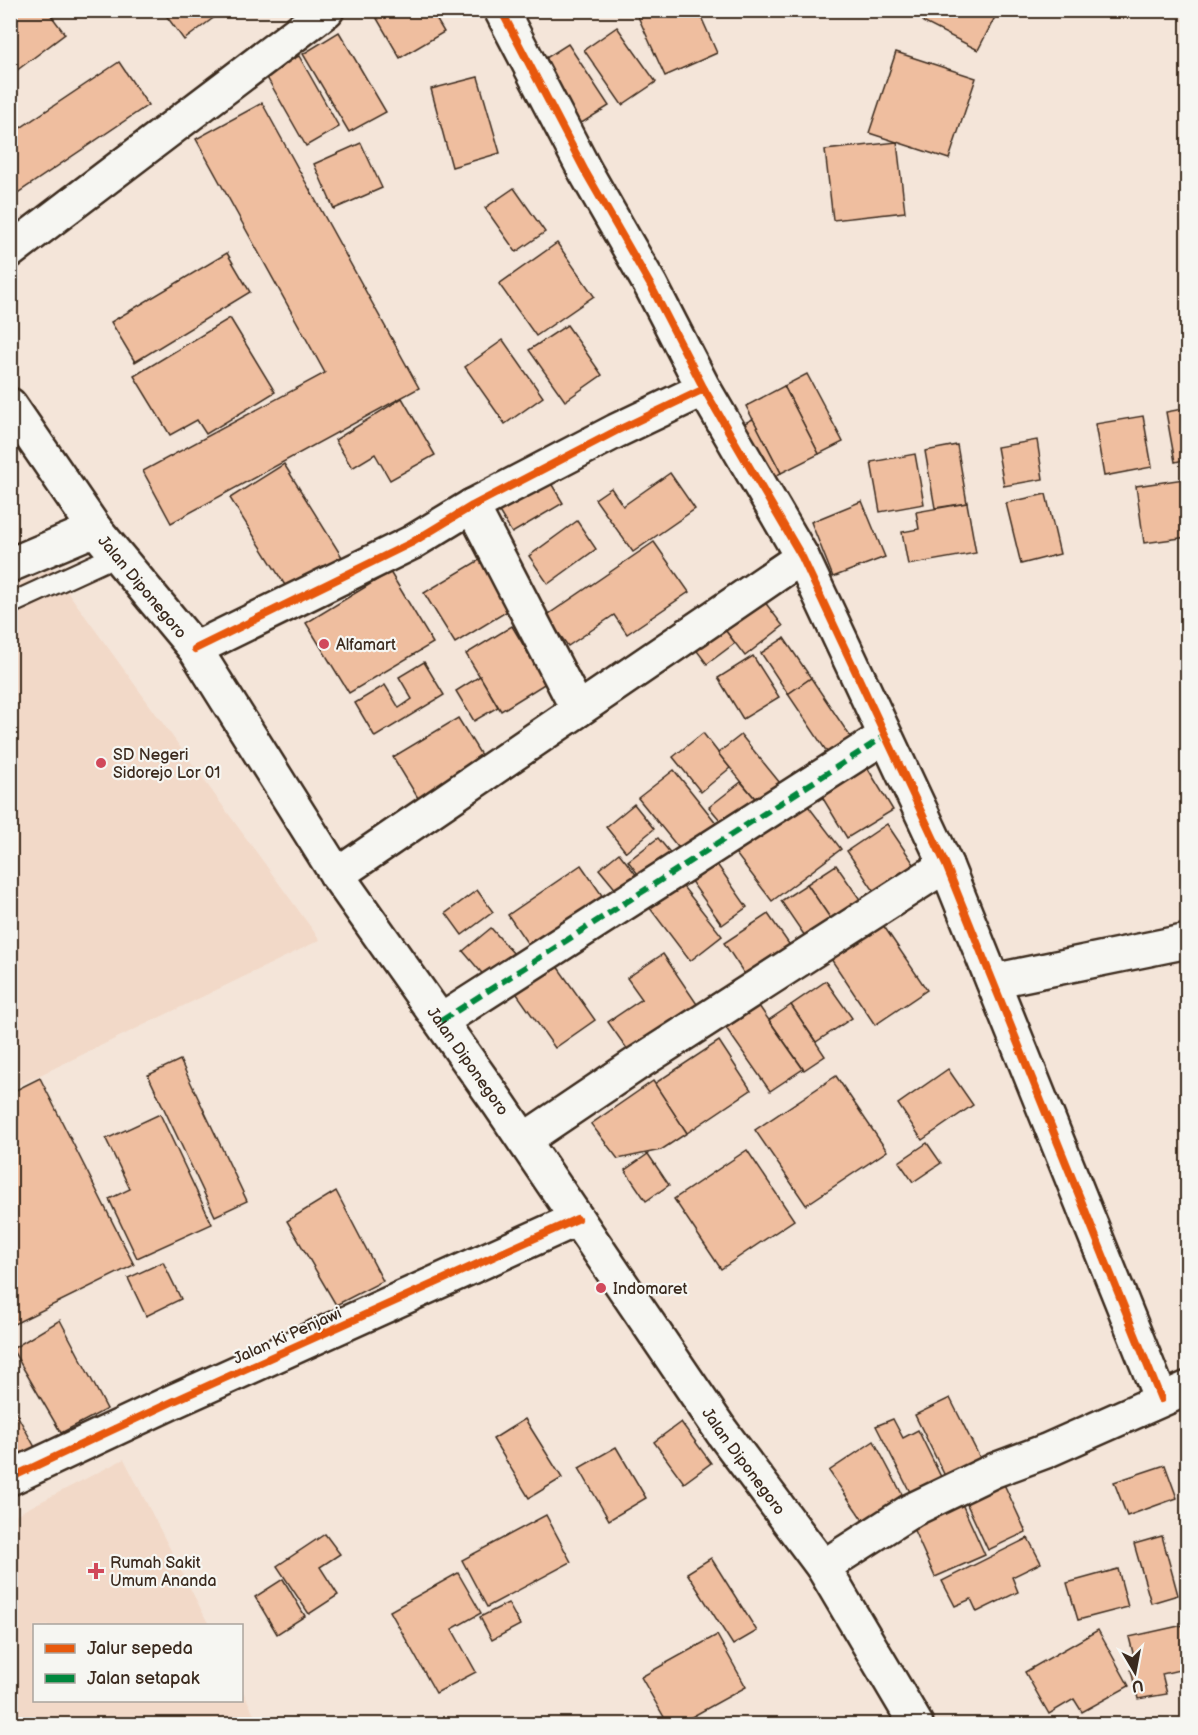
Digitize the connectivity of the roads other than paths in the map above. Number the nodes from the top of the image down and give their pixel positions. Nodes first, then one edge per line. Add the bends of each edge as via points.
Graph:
1 (327, 10) edge
2 (501, 10) edge
3 (10, 251) edge
4 (704, 389) junction
5 (10, 405) edge
6 (472, 506) junction
7 (95, 529) junction
8 (117, 555) junction
9 (802, 557) junction
10 (10, 565) edge
11 (10, 604) edge
12 (195, 649) junction
13 (578, 710) junction
14 (885, 736) junction
15 (946, 865) junction
16 (338, 875) junction
17 (1188, 941) edge
18 (993, 981) junction
19 (441, 1021) junction
20 (524, 1140) junction
21 (577, 1219) junction
22 (1174, 1394) edge
23 (10, 1478) edge
24 (823, 1567) junction
25 (916, 1725) edge

1 - 3 street
2 - 4 street
4 - 6 street
4 - 9 street
5 - 7 street, Jalan Diponegoro
6 - 12 street via 411,543
6 - 13 street
7 - 8 street, Jalan Diponegoro
7 - 10 street
8 - 11 lane
8 - 12 street, Jalan Diponegoro
9 - 13 street
9 - 14 street
12 - 16 street, Jalan Diponegoro
13 - 16 street
14 - 15 street
14 - 19 street
15 - 18 street
15 - 20 street
16 - 19 street, Jalan Diponegoro
17 - 18 street
18 - 22 street
19 - 20 street, Jalan Diponegoro
20 - 21 street, Jalan Diponegoro
21 - 23 street, Jalan Ki Penjawi
21 - 24 street, Jalan Diponegoro via 722,1432
22 - 24 street via 912,1510
24 - 25 street, Jalan Diponegoro

